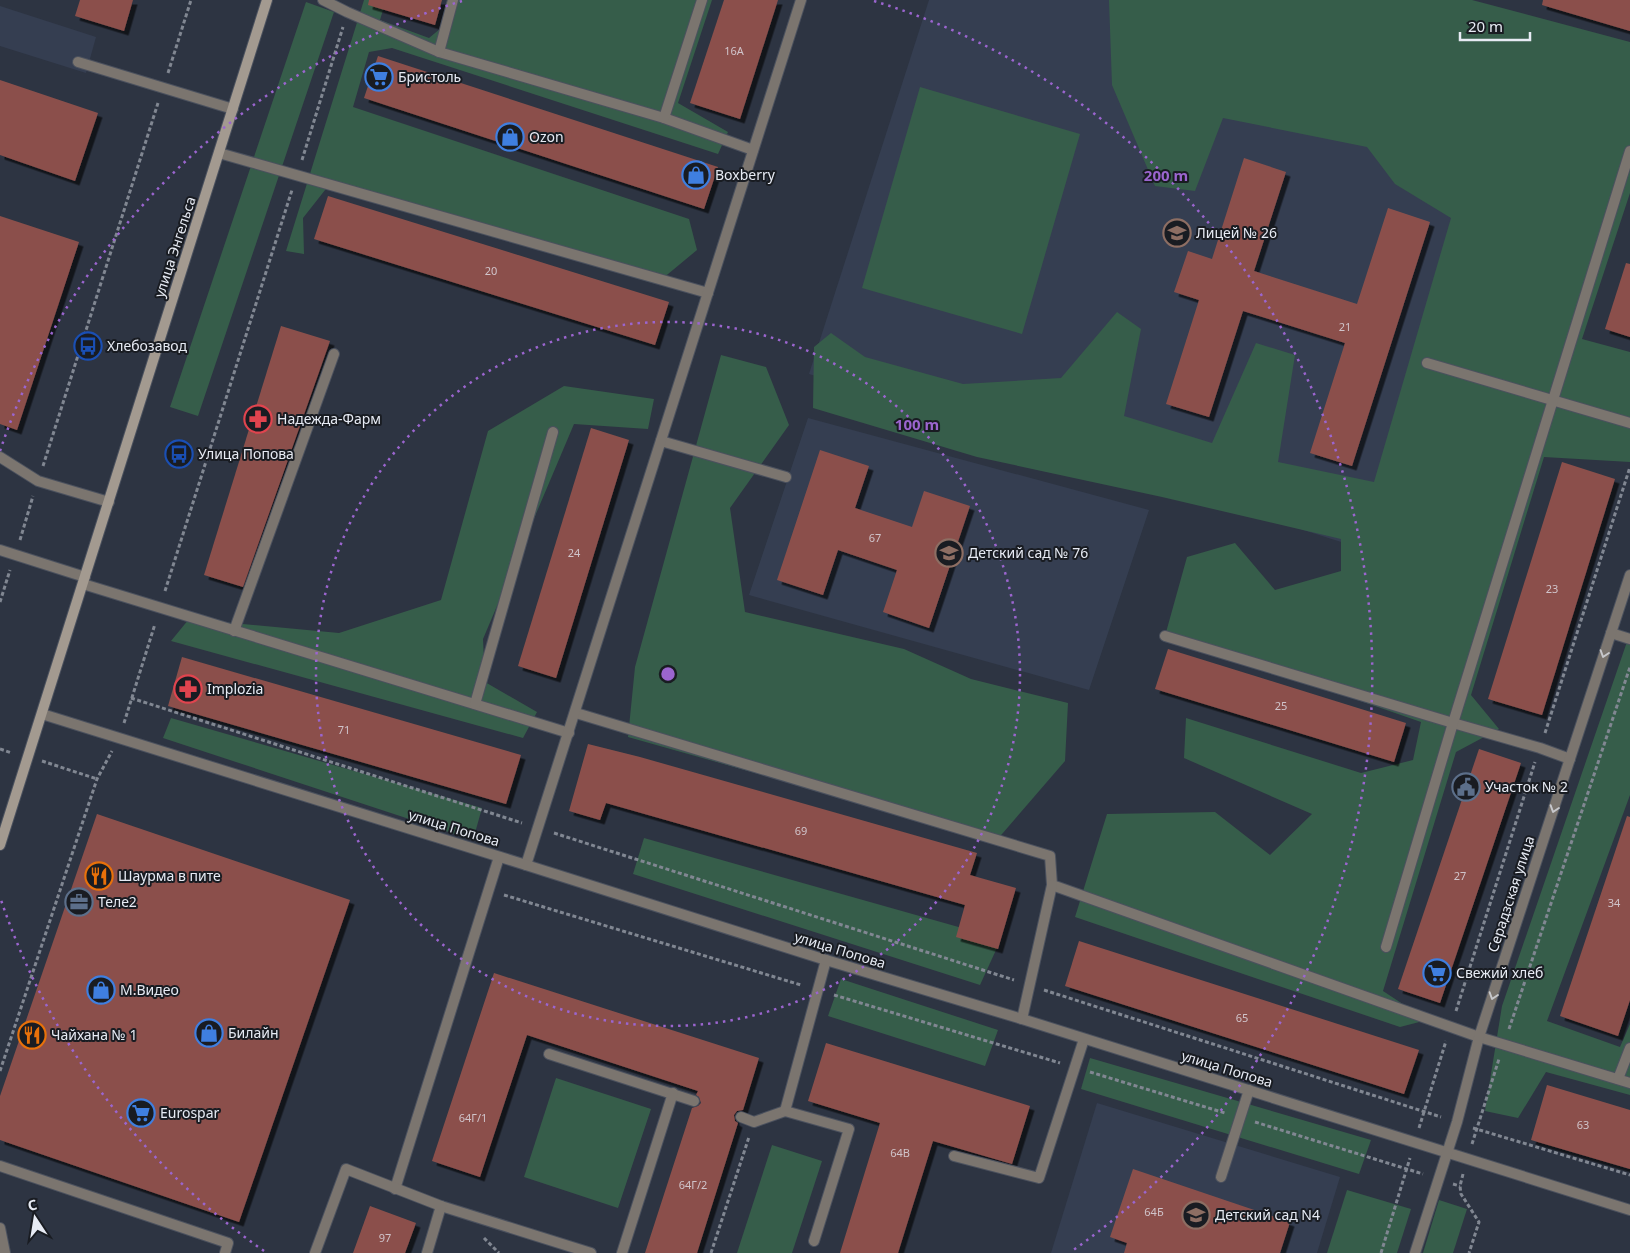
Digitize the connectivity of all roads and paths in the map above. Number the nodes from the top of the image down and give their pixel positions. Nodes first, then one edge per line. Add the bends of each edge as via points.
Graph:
1 (191, 0) edge
2 (267, 0) edge
3 (322, 0) edge
4 (453, 0) edge
5 (702, 0) edge
6 (801, 0) edge
7 (347, 12) junction
8 (439, 52) junction
9 (78, 62) dead end
10 (163, 88) junction
11 (233, 109) junction
12 (664, 118) junction
13 (753, 150) junction
14 (1630, 151) edge
15 (219, 153) junction
16 (297, 175) junction
17 (708, 293) junction
18 (334, 354) dead end
19 (1428, 363) dead end
20 (1552, 399) junction
21 (1630, 423) edge
22 (553, 432) dead end
23 (661, 441) junction
24 (0, 457) edge
25 (1630, 467) edge
26 (786, 477) dead end
27 (38, 481) junction
28 (109, 502) junction
29 (0, 550) edge
30 (15, 555) junction
31 (1630, 574) edge
32 (84, 580) junction
33 (0, 602) edge
34 (160, 608) junction
35 (234, 631) junction
36 (1611, 633) junction
37 (1165, 636) dead end
38 (1630, 639) edge
39 (1630, 667) edge
40 (131, 698) junction
41 (475, 704) junction
42 (576, 713) junction
43 (42, 714) junction
44 (1453, 723) junction
45 (569, 733) junction
46 (119, 738) junction
47 (1540, 748) junction
48 (0, 749) edge
49 (28, 757) junction
50 (1570, 759) junction
51 (96, 779) junction
52 (538, 828) junction
53 (0, 846) edge
54 (499, 857) junction
55 (526, 865) junction
56 (1052, 885) junction
57 (489, 890) junction
58 (1386, 947) dead end
59 (826, 960) junction
60 (1030, 985) junction
61 (818, 990) junction
62 (1022, 1020) junction
63 (1450, 1027) junction
64 (1479, 1037) junction
65 (1084, 1039) junction
66 (1504, 1044) junction
67 (1630, 1048) edge
68 (549, 1054) dead end
69 (1075, 1067) junction
70 (0, 1071) edge
71 (1618, 1079) junction
72 (1630, 1082) edge
73 (1249, 1090) junction
74 (672, 1093) junction
75 (694, 1101) dead end
76 (785, 1111) junction
77 (1425, 1111) junction
78 (740, 1117) dead end
79 (1241, 1117) junction
80 (754, 1122) junction
81 (1457, 1122) junction
82 (1476, 1129) junction
83 (1415, 1142) junction
84 (1447, 1152) junction
85 (954, 1156) dead end
86 (1468, 1158) junction
87 (0, 1166) edge
88 (1408, 1168) junction
89 (1630, 1175) edge
90 (1222, 1177) dead end
91 (395, 1188) junction
92 (441, 1206) junction
93 (1630, 1210) edge
94 (0, 1228) edge
95 (814, 1241) dead end
96 (5, 1253) edge
97 (225, 1253) edge
98 (315, 1253) edge
99 (427, 1253) edge
100 (591, 1253) edge
101 (622, 1253) edge
102 (711, 1253) edge
103 (1381, 1253) edge
104 (1415, 1253) edge
105 (1469, 1253) edge

1 - 10 path
2 - 11 main road, улица Энгельса
3 - 7 street
4 - 8 street
5 - 12 street
6 - 13 street
7 - 8 street
7 - 16 path
8 - 12 street
9 - 10 street
10 - 11 street
10 - 27 path
11 - 15 main road, улица Энгельса
12 - 13 street
13 - 17 street
14 - 20 street
15 - 16 street
15 - 28 main road, улица Энгельса
16 - 17 street
16 - 34 path
17 - 23 street
18 - 35 street
19 - 20 street
20 - 21 street
20 - 44 street
22 - 41 street
23 - 26 street
23 - 42 street
24 - 27 street
25 - 47 path
27 - 28 street
27 - 30 path
28 - 32 main road, улица Энгельса
29 - 30 street
30 - 32 street
30 - 33 path
31 - 36 street, Серадзская улица
32 - 34 street
32 - 43 main road, улица Энгельса
34 - 35 street
34 - 40 path
35 - 41 street
36 - 38 street
36 -> 50 street, Серадзская улица
37 - 44 street
39 - 66 path
40 - 46 path
40 - 52 path
41 - 45 street
42 - 45 street
42 - 56 street via 1050,856
43 - 46 street, улица Попова
43 - 49 main road
44 - 47 street
44 - 58 street
45 - 52 street
46 - 51 path
46 - 54 street, улица Попова
47 - 50 street
47 - 63 path
48 - 49 path
49 - 51 path
49 - 53 main road
50 -> 64 street, Серадзская улица
51 - 70 path
52 - 55 street
52 - 60 path
54 - 55 street, улица Попова
54 - 57 street
55 - 59 street, улица Попова
56 - 60 street
56 - 63 street
57 - 61 path
57 - 91 street
59 - 61 street
59 - 62 street, улица Попова
60 - 62 street
60 - 77 path
61 - 69 path
61 - 76 street
62 - 65 street, улица Попова
63 - 64 street
63 - 77 path
64 - 66 street
64 - 81 street, Серадзская улица
65 - 69 street
65 - 73 street, улица Попова
66 - 71 street
66 - 82 path
67 - 71 street
68 - 74 street
69 - 79 path
69 - 85 street via 1039,1178
71 - 72 street
73 - 79 street
73 - 83 street, улица Попова
74 - 75 street
74 - 101 street
76 - 80 street
76 - 95 street via 849,1129
77 - 81 path
77 - 83 path
78 - 80 street
79 - 88 path
79 - 90 street
80 - 102 path
81 - 82 path
81 - 84 street, Серадзская улица
82 - 86 path
82 - 89 path
83 - 84 street, улица Попова
83 - 88 path
84 - 86 street, улица Попова
84 - 104 street, Серадзская улица
86 - 93 street, улица Попова
86 - 105 path via 1460,1186 1461,1194 1479,1222
87 - 97 street via 228,1243
88 - 103 path
91 - 92 street
91 - 98 street via 346,1169
92 - 99 street
92 - 100 street
94 - 96 street

